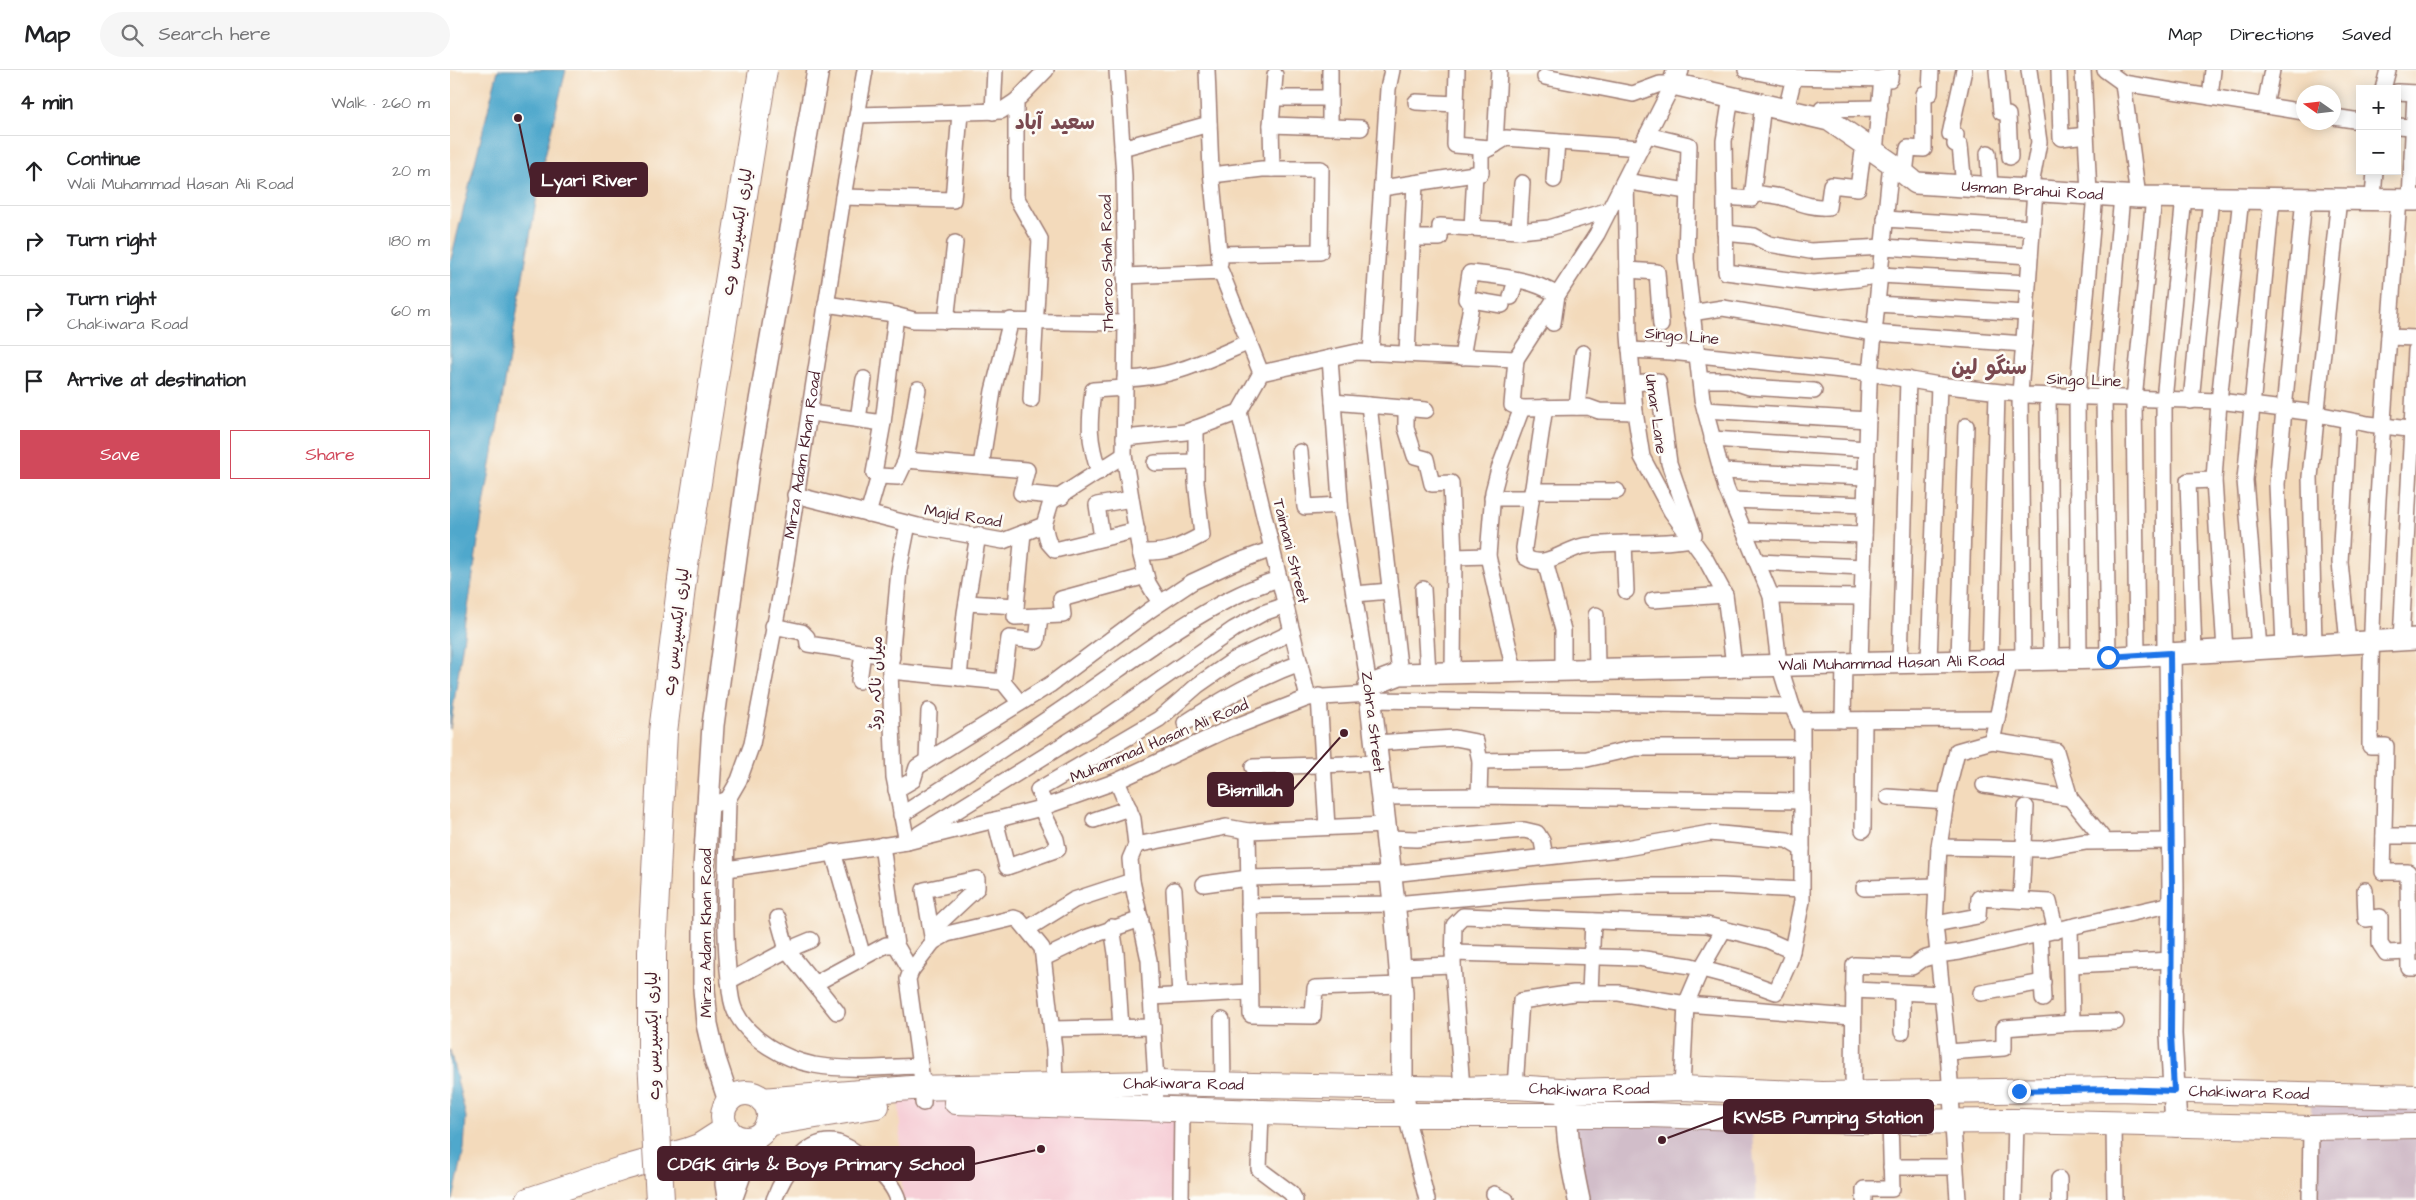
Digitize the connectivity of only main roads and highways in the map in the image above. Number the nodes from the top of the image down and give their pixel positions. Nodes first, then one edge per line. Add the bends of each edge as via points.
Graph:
1 (763, 70) edge
2 (922, 1086) junction
3 (1055, 1094) junction
4 (2416, 1097) edge
5 (762, 1100) junction
6 (2416, 1126) edge
7 (728, 1130) junction
8 (763, 1130) junction
9 (528, 1200) edge
10 (660, 1200) edge

1 - 10 highway, لیاری ایکسپریس وے, bridge via 684,564 664,732 652,952 652,1060
2 - 3 main road, Chakiwara Road
2 - 5 main road, Chakiwara Road
2 - 8 main road, Chakiwara Road via 845,1110
3 - 4 main road, Chakiwara Road via 1156,1083 1515,1087 1568,1091 1682,1088 1853,1094 2115,1089
3 - 6 main road, Chakiwara Road via 1155,1108 1261,1112 1890,1122 2016,1121 2311,1128
5 - 7 main road via 749,1093 729,1100 723,1114
5 - 8 main road via 768,1112
7 - 8 main road via 745,1139
7 - 9 main road via 694,1148

